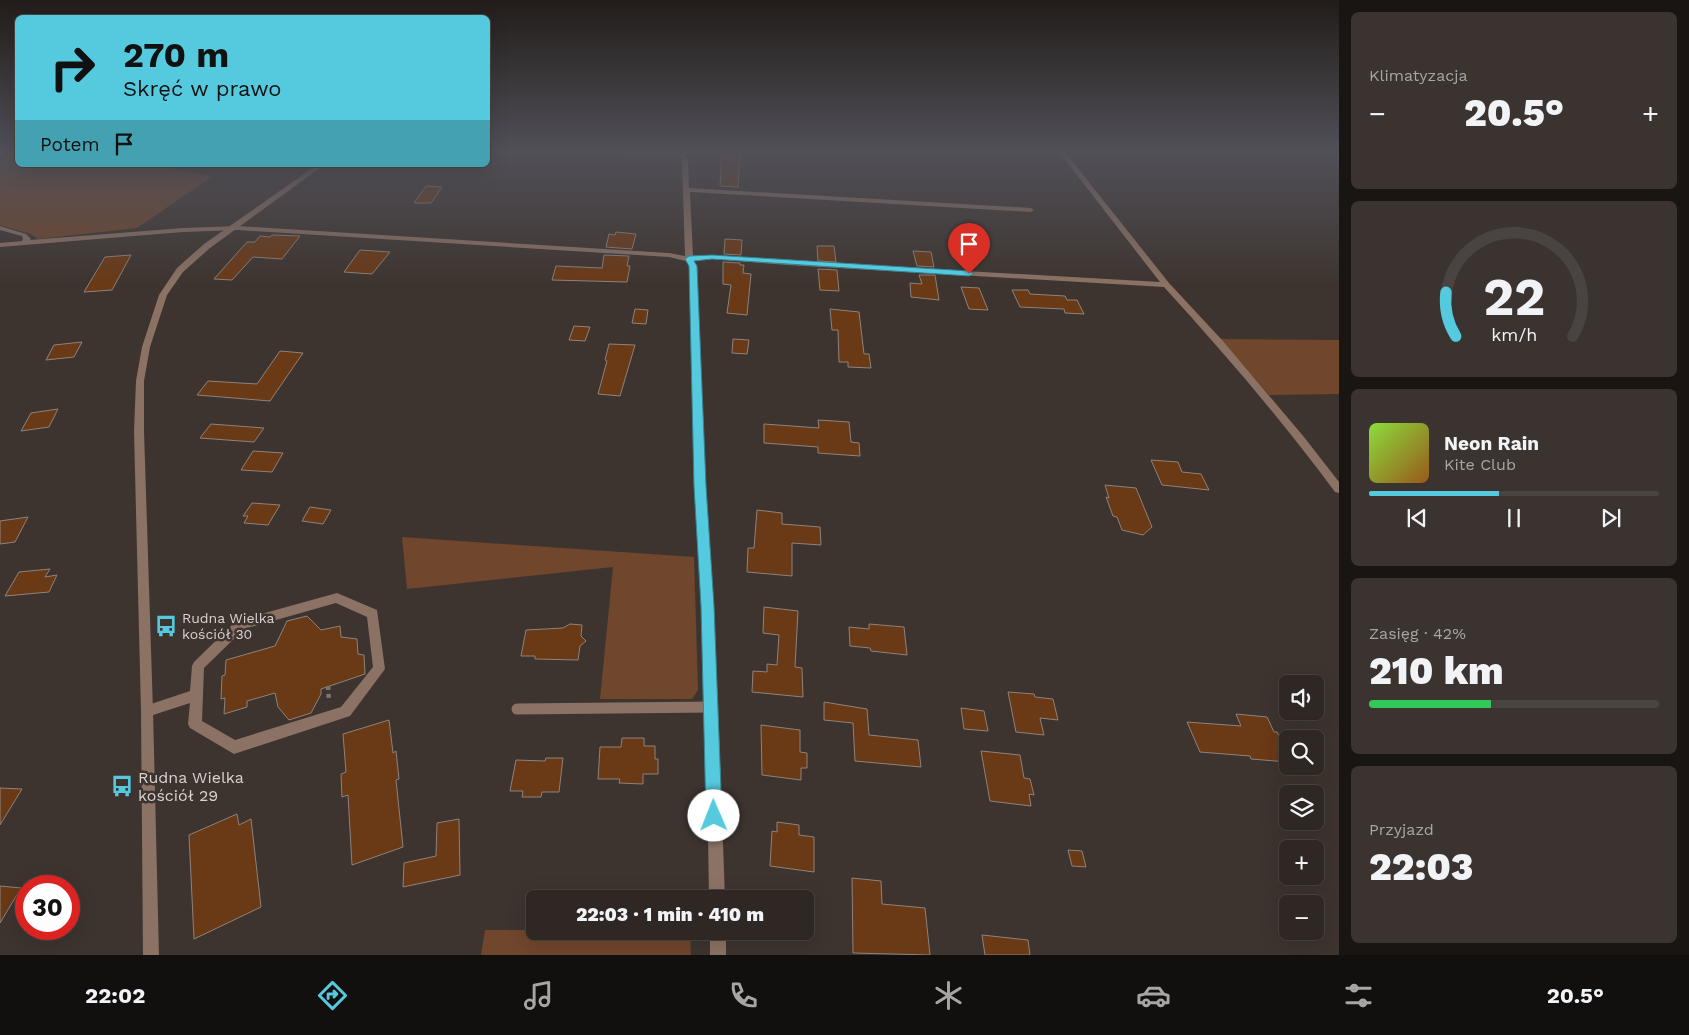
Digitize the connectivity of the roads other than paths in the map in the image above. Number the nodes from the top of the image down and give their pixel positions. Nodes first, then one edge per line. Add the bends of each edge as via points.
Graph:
1 (276, 197) edge
2 (686, 197) edge
3 (799, 197) edge
4 (1097, 197) edge
5 (1030, 210) dead end
6 (0, 228) edge
7 (231, 228) junction
8 (24, 243) junction
9 (0, 246) edge
10 (689, 259) junction
11 (1166, 285) junction
12 (1339, 489) edge
13 (196, 695) junction
14 (712, 707) junction
15 (517, 709) dead end
16 (147, 710) junction
17 (717, 890) edge
18 (718, 940) edge
19 (151, 955) edge
20 (718, 955) edge

1 - 7 street
2 - 10 street
3 - 5 street
4 - 11 street
6 - 8 street via 24,235 27,239
7 - 8 street
7 - 10 street via 669,255
7 - 16 street via 190,260 171,282 156,312 140,381
8 - 9 street
10 - 11 street via 712,257
10 - 14 street via 693,266
11 - 12 street via 1241,368
13 - 13 street via 195,724 234,747 345,712 379,670 373,614 338,598 240,625 198,666
13 - 16 street
14 - 15 lane
14 - 17 street
16 - 19 street
18 - 20 street

